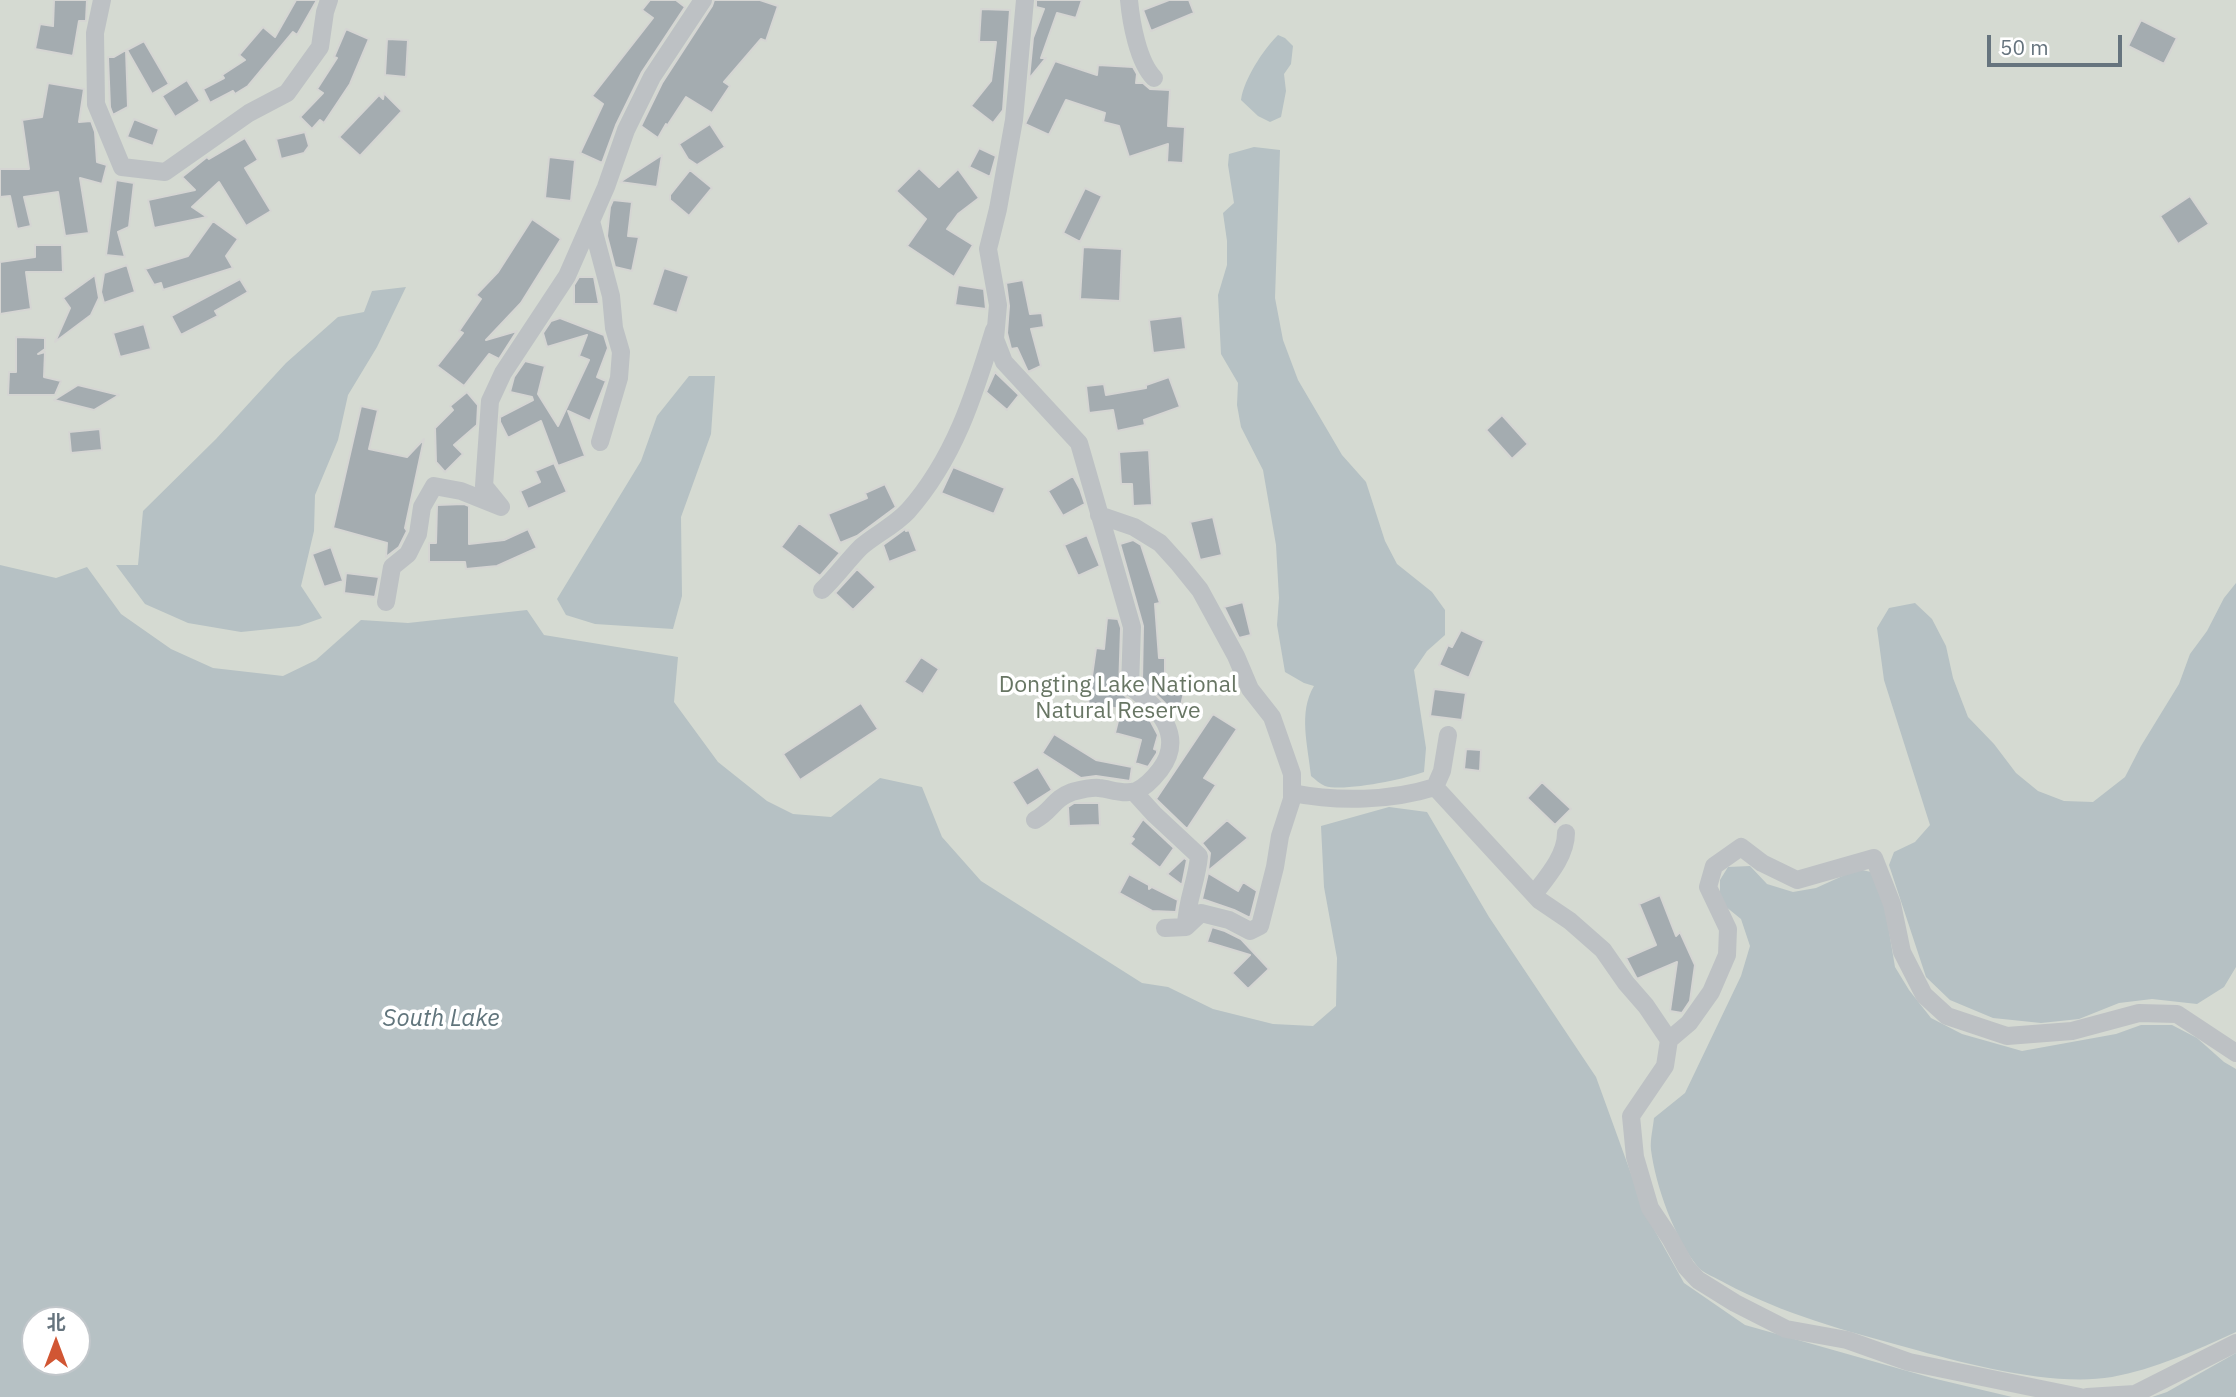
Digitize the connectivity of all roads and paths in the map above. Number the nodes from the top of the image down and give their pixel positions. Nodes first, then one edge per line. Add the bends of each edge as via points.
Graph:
1 (102, 0) edge
2 (329, 0) edge
3 (703, 0) edge
4 (1129, 0) edge
5 (1025, 2) edge
6 (1154, 78) dead end
7 (591, 221) junction
8 (997, 320) junction
9 (600, 442) dead end
10 (1099, 515) junction
11 (822, 590) dead end
12 (386, 602) dead end
13 (1448, 735) dead end
14 (1435, 787) junction
15 (1134, 792) junction
16 (1293, 793) junction
17 (1035, 820) dead end
18 (1566, 833) dead end
19 (1534, 894) junction
20 (1186, 927) junction
21 (1165, 928) dead end
22 (1669, 1040) junction
23 (2236, 1053) edge
24 (2236, 1343) edge
25 (2080, 1397) edge
26 (2087, 1397) edge

1 - 2 street via 95,33 96,104 122,167 165,172 249,113 287,93 320,47
3 - 7 street via 652,77
4 - 6 street via 1131,24
5 - 8 street via 1014,120 988,249
7 - 9 street via 621,352 619,378
7 - 12 street via 568,276 503,373 490,401 484,486 501,507 434,486 422,507 418,534 408,554 392,567
8 - 10 street via 995,339 1003,362 1079,443
8 - 11 street via 971,403 937,475 907,513 862,547
10 - 15 street via 1132,627 1130,687 1163,717 1171,738 1171,750 1161,768
10 - 16 street via 1134,527 1160,543 1200,590 1250,689 1272,717 1292,774
13 - 14 street
14 - 16 street via 1409,795 1363,797 1318,798
14 - 19 street
15 - 17 street via 1096,787 1073,792 1057,799 1047,814
15 - 20 street via 1199,856
16 - 20 street via 1260,926 1250,931 1200,913
18 - 19 street via 1554,867
19 - 22 street via 1603,950
20 - 21 street
22 - 23 street via 1689,1023 1711,992 1727,955 1728,929 1708,887 1714,866 1741,847 1797,880 1874,858 1892,904 1902,952 1924,995 1947,1016 2007,1036 2072,1031 2139,1013 2177,1014
22 - 25 street via 1665,1066 1631,1116 1650,1208 1698,1280 1786,1329 1847,1340 1909,1362
24 - 26 street via 2135,1394

